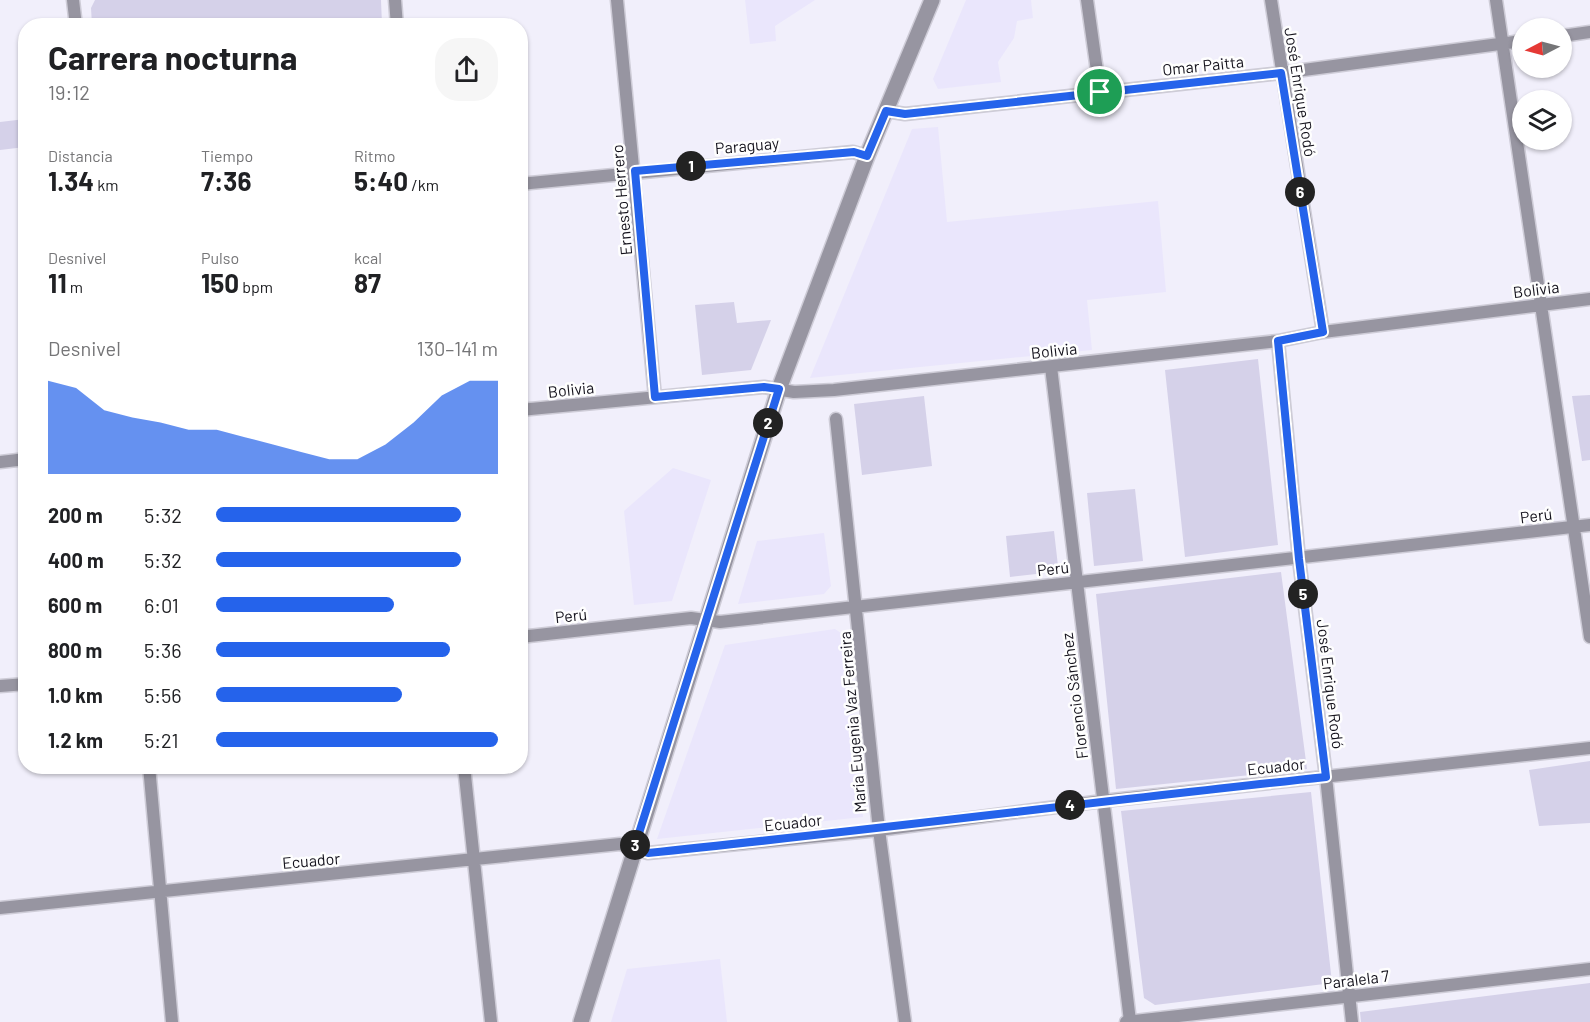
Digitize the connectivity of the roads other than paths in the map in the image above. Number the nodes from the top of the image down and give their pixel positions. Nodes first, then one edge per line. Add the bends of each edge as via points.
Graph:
1 (73, 0) edge
2 (395, 0) edge
3 (617, 0) edge
4 (932, 0) edge
5 (1087, 0) edge
6 (1271, 0) edge
7 (1496, 0) edge
8 (75, 18) edge
9 (396, 18) edge
10 (1590, 32) edge
11 (1572, 35) edge
12 (1512, 43) edge
13 (1503, 44) junction
14 (1281, 73) junction
15 (1100, 92) junction
16 (886, 111) junction
17 (867, 156) junction
18 (635, 171) junction
19 (528, 182) edge
20 (1590, 299) edge
21 (1541, 304) junction
22 (1323, 332) junction
23 (1278, 341) junction
24 (1051, 367) junction
25 (779, 389) junction
26 (655, 397) junction
27 (528, 409) edge
28 (836, 419) dead end
29 (18, 460) edge
30 (0, 462) edge
31 (1590, 525) edge
32 (1575, 527) junction
33 (1299, 559) junction
34 (1077, 582) junction
35 (858, 606) junction
36 (707, 620) junction
37 (528, 636) edge
38 (1590, 637) edge
39 (18, 685) edge
40 (0, 687) edge
41 (1590, 748) edge
42 (150, 774) edge
43 (465, 774) edge
44 (1326, 777) junction
45 (1103, 801) junction
46 (879, 830) junction
47 (634, 849) junction
48 (474, 861) junction
49 (160, 890) junction
50 (0, 908) edge
51 (1590, 969) edge
52 (1350, 996) junction
53 (172, 1022) edge
54 (491, 1022) edge
55 (580, 1022) edge
56 (905, 1022) edge
57 (1126, 1022) edge
58 (1131, 1022) edge
59 (1352, 1022) edge

1 - 8 street
2 - 9 street
3 - 18 street, Ernesto Herrero
4 - 16 street
5 - 15 street
6 - 14 street, José Enrique Rodó
7 - 13 street
10 - 11 street
12 - 13 street, Omar Paitta
13 - 14 street, Omar Paitta
13 - 21 street
14 - 15 street, Omar Paitta
14 - 22 street, José Enrique Rodó
15 - 16 street, Omar Paitta via 905,114
16 - 17 street
17 - 18 street, Paraguay via 854,152
17 - 25 street
18 - 19 street, Paraguay
18 - 26 street, Ernesto Herrero
20 - 21 street, Bolivia
21 - 22 street, Bolivia
21 - 32 street
22 - 23 street, Bolivia
23 - 24 street, Bolivia
23 - 33 street, José Enrique Rodó
24 - 25 street, Bolivia via 823,391
24 - 34 street, Florencio Sánchez
25 - 26 street, Bolivia
25 - 36 street
26 - 27 street, Bolivia
28 - 35 street, María Eugenia Vaz Ferreira
29 - 30 street
31 - 32 street, Perú
32 - 33 street, Perú
32 - 38 street
33 - 34 street, Perú
33 - 44 street, José Enrique Rodó
34 - 35 street, Perú
34 - 45 street, Florencio Sánchez
35 - 36 street, Perú via 720,622
35 - 46 street, María Eugenia Vaz Ferreira
36 - 37 street, Perú via 691,618
36 - 47 street
39 - 40 street
41 - 44 street, Ecuador
42 - 49 street
43 - 48 street
44 - 45 street, Ecuador
44 - 52 street, José Enrique Rodó
45 - 46 street, Ecuador
45 - 58 street, Florencio Sánchez
46 - 47 street, Ecuador via 648,853
46 - 56 street, María Eugenia Vaz Ferreira
47 - 48 street, Ecuador via 620,844
47 - 55 street
48 - 49 street, Ecuador
48 - 54 street
49 - 50 street, Ecuador
49 - 53 street
51 - 52 street, Paralela 7
52 - 58 street, Paralela 7
52 - 59 street, José Enrique Rodó
57 - 58 street, Paralela 7

